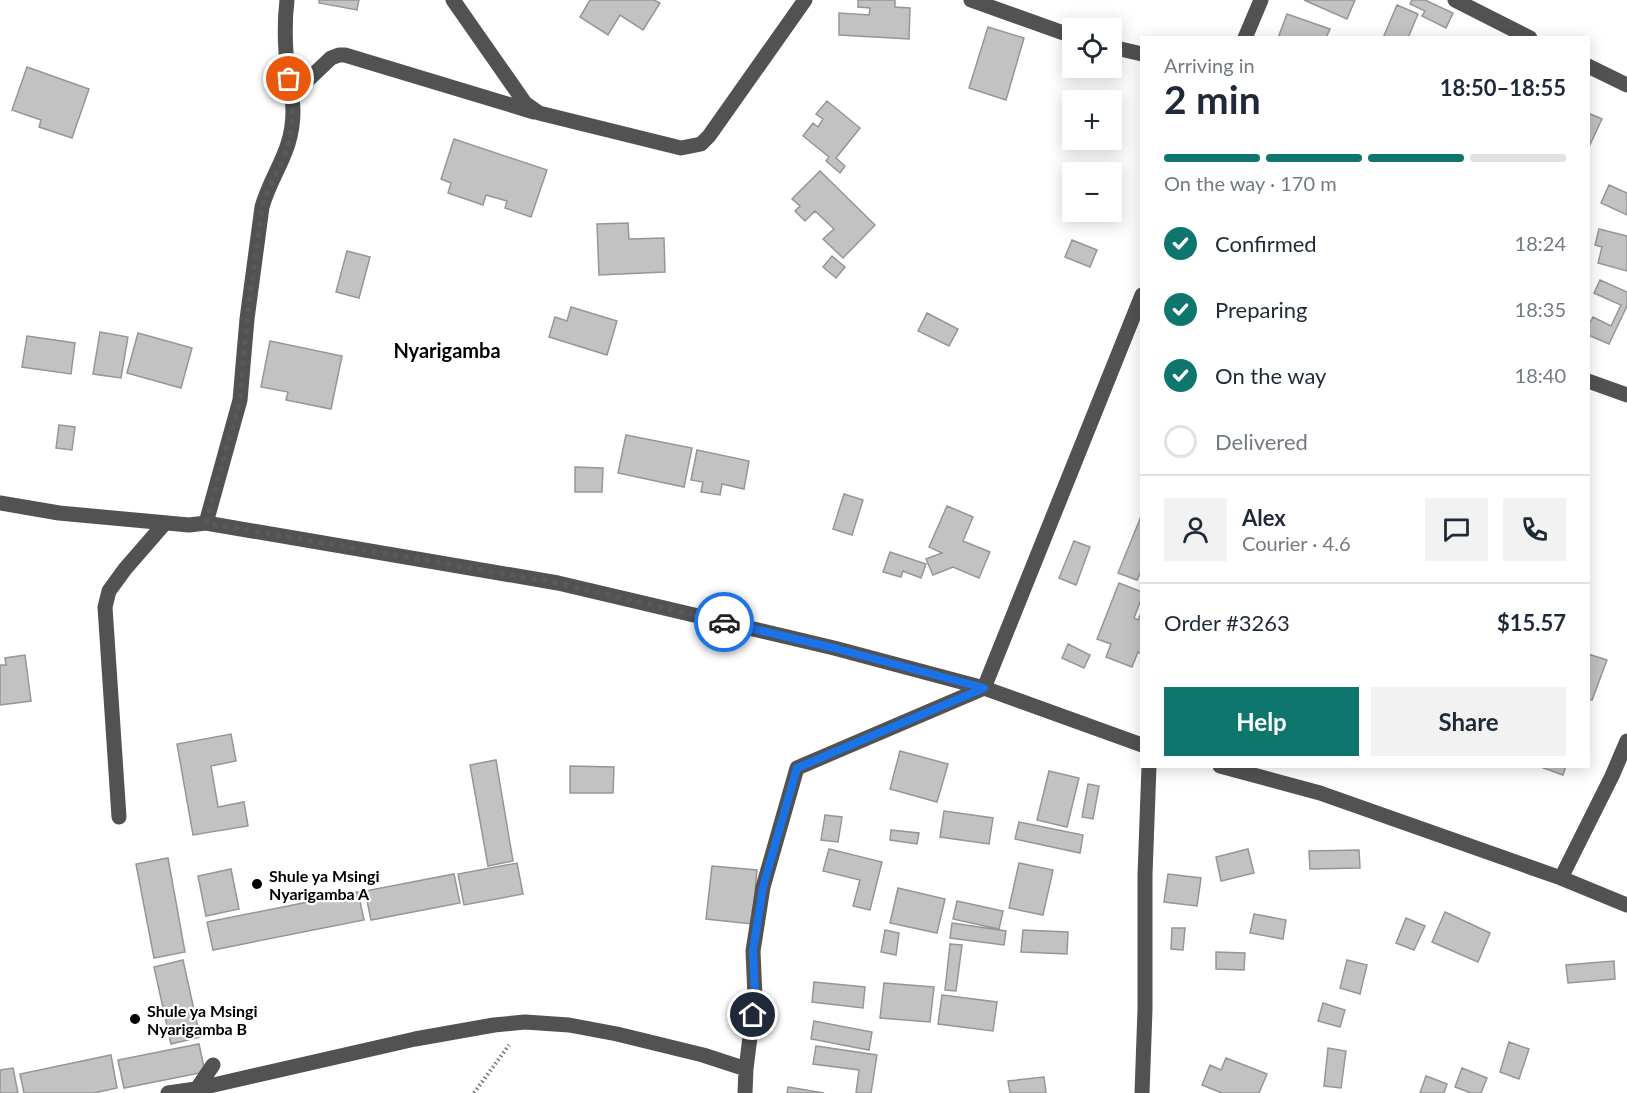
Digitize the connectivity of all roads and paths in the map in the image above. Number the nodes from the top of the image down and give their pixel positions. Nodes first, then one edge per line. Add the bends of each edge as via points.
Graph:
1 (287, 0) edge
2 (453, 0) edge
3 (805, 0) edge
4 (971, 0) edge
5 (1261, 0) edge
6 (1455, 0) edge
7 (1062, 32) edge
8 (1246, 36) edge
9 (1526, 36) edge
10 (1122, 49) edge
11 (1140, 54) edge
12 (1590, 67) edge
13 (1627, 85) edge
14 (291, 96) junction
15 (539, 113) junction
16 (1140, 300) edge
17 (1590, 382) edge
18 (1627, 394) edge
19 (0, 503) edge
20 (165, 523) junction
21 (206, 523) junction
22 (984, 688) junction
23 (1627, 741) edge
24 (1140, 744) edge
25 (1149, 768) edge
26 (1227, 768) edge
27 (119, 817) dead end
28 (1561, 878) junction
29 (1627, 905) edge
30 (525, 1022) junction
31 (213, 1065) dead end
32 (746, 1068) junction
33 (195, 1091) edge
34 (168, 1093) edge
35 (474, 1093) edge
36 (746, 1093) edge
37 (1142, 1093) edge

1 - 14 street via 284,24
2 - 15 street via 525,103
3 - 15 street via 701,144 681,148
4 - 7 street
5 - 8 street
6 - 9 street
10 - 11 street
12 - 13 street
14 - 15 street via 331,58 345,54
14 - 21 street via 288,147 262,207 240,400
16 - 22 street
17 - 18 street
19 - 20 street
20 - 21 street
20 - 27 street via 114,584 105,606
21 - 22 street via 558,583
22 - 24 street
22 - 32 street via 797,768 763,887 753,951 755,997
23 - 28 street
25 - 37 street
26 - 28 street via 1320,793
28 - 29 street
30 - 32 street via 617,1034
30 - 33 street via 415,1039
30 - 35 path
31 - 33 street
32 - 36 street
33 - 34 street

